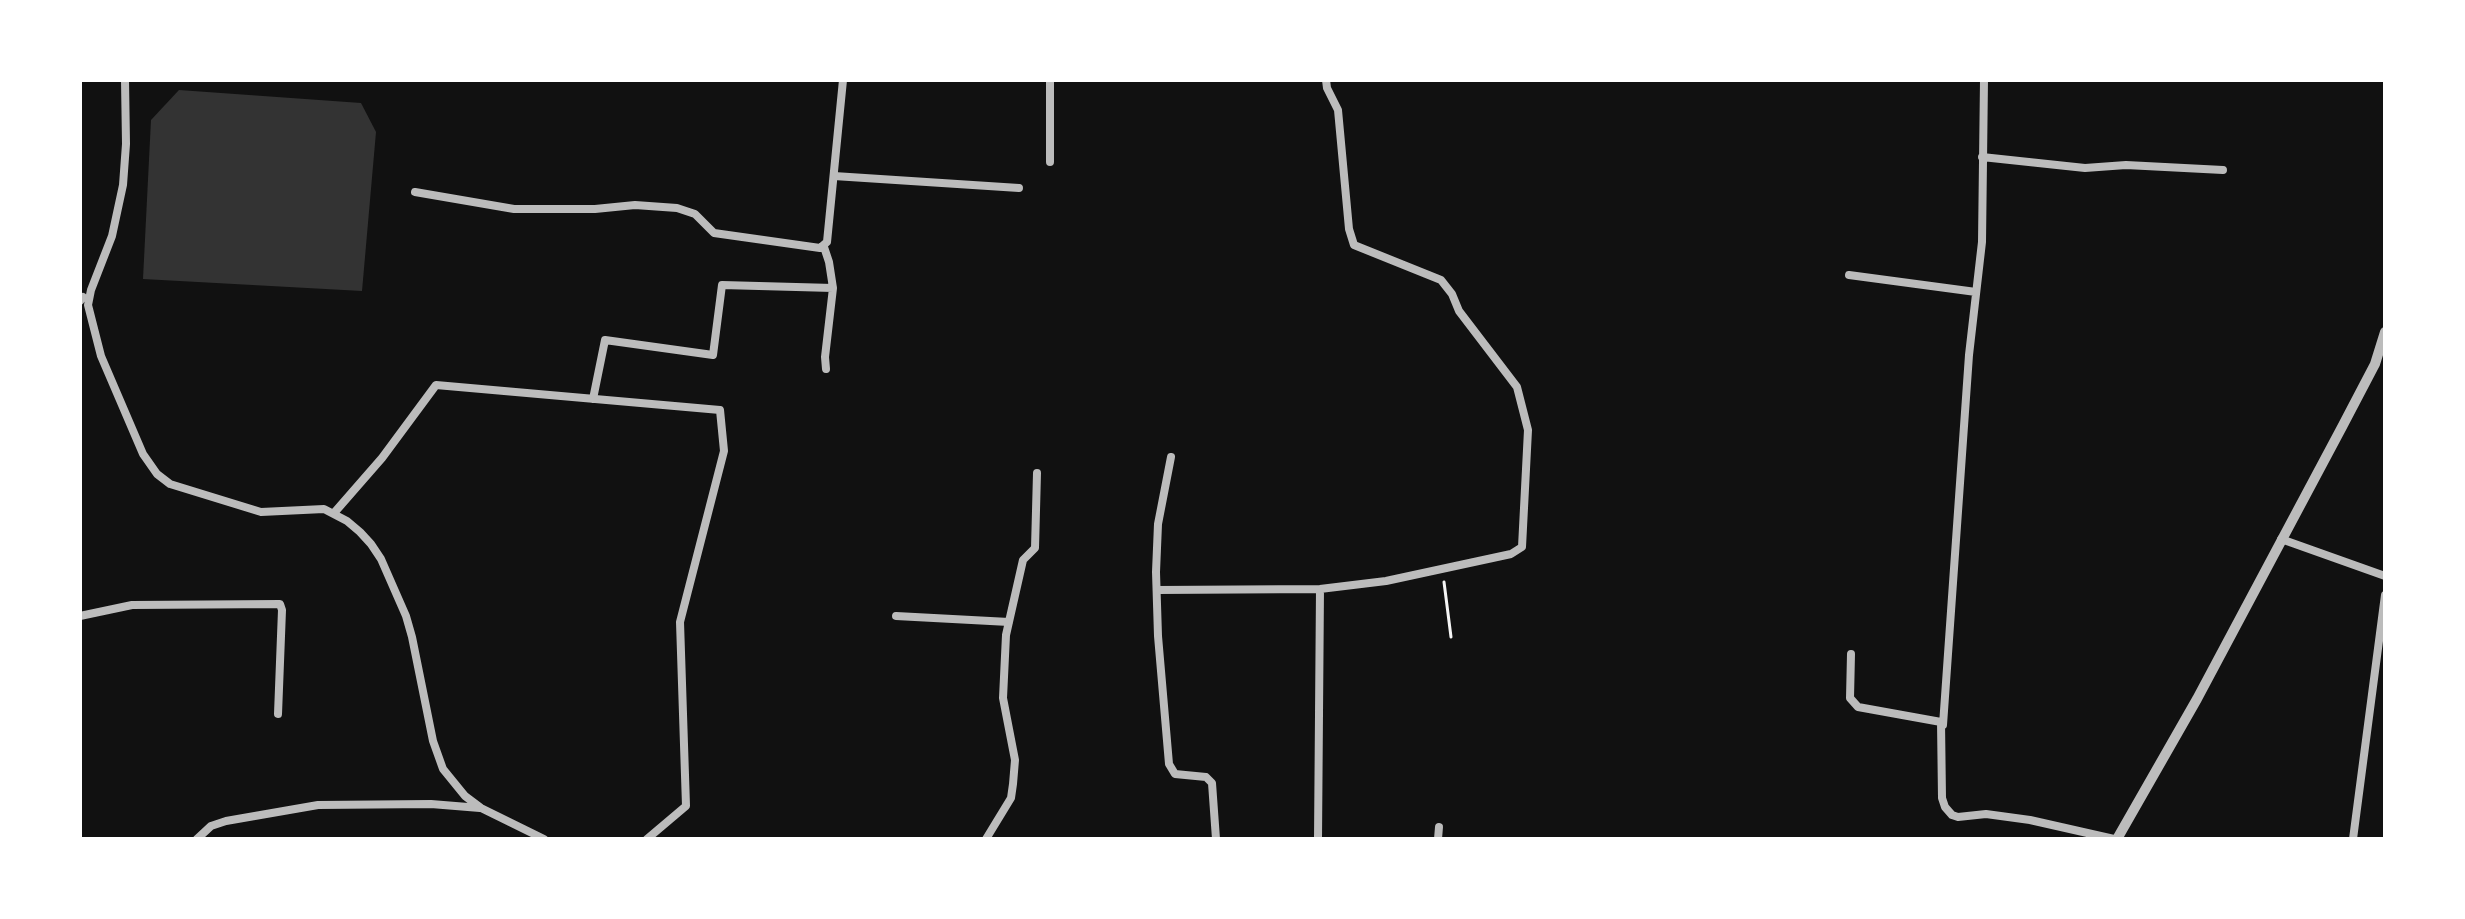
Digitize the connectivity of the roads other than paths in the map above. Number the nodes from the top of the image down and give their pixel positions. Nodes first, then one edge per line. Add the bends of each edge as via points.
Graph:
1 (125, 80) edge
2 (843, 80) edge
3 (1050, 80) edge
4 (1326, 80) edge
5 (1984, 80) edge
6 (1982, 157) junction
7 (1050, 162) dead end
8 (2223, 170) dead end
9 (834, 176) junction
10 (1019, 188) dead end
11 (415, 192) dead end
12 (824, 247) junction
13 (1849, 275) dead end
14 (833, 288) junction
15 (1976, 292) junction
16 (83, 298) edge
17 (2385, 332) edge
18 (826, 369) dead end
19 (593, 399) junction
20 (1171, 457) dead end
21 (1037, 473) dead end
22 (334, 513) junction
23 (2281, 539) junction
24 (2385, 576) edge
25 (1320, 589) junction
26 (1157, 590) junction
27 (2385, 595) edge
28 (80, 616) edge
29 (896, 616) dead end
30 (1009, 622) junction
31 (1851, 654) dead end
32 (278, 714) dead end
33 (1943, 725) junction
34 (481, 808) junction
35 (1439, 827) dead end
36 (197, 839) edge
37 (544, 839) edge
38 (647, 839) edge
39 (986, 839) edge
40 (1216, 839) edge
41 (1318, 839) edge
42 (1438, 839) edge
43 (2116, 839) edge
44 (2353, 839) edge

1 - 16 street via 123,185 112,236
2 - 9 street
3 - 7 street
4 - 25 street via 1338,110 1354,245 1441,280 1510,376 1528,430 1522,547 1443,570
5 - 6 street
6 - 8 street via 2085,168
6 - 15 street
9 - 10 street
9 - 12 street
11 - 12 street via 525,210 654,205 690,211 714,233
12 - 14 street
13 - 15 street
14 - 18 street
14 - 19 street via 722,285 713,355 605,340
15 - 33 street
16 - 22 street via 101,356 143,454 163,479 252,511 316,508
17 - 23 street via 2371,372
19 - 22 street via 436,385
19 - 38 street via 720,410 724,451 680,622 686,806
20 - 26 street via 1158,524
21 - 30 street via 1035,548 1023,560
22 - 34 street via 360,532 381,559 412,637 437,755 455,785
23 - 24 street
23 - 43 street
25 - 26 street
25 - 41 street
26 - 40 street via 1169,764 1175,774 1206,777 1212,783
27 - 44 street
28 - 32 street via 132,605 280,604
29 - 30 street
30 - 39 street via 1003,698 1013,784 1011,798
31 - 33 street via 1850,698 1858,707
33 - 43 street via 1942,798 1952,815 2030,820
34 - 36 street via 318,805 226,821
34 - 37 street
35 - 42 street

